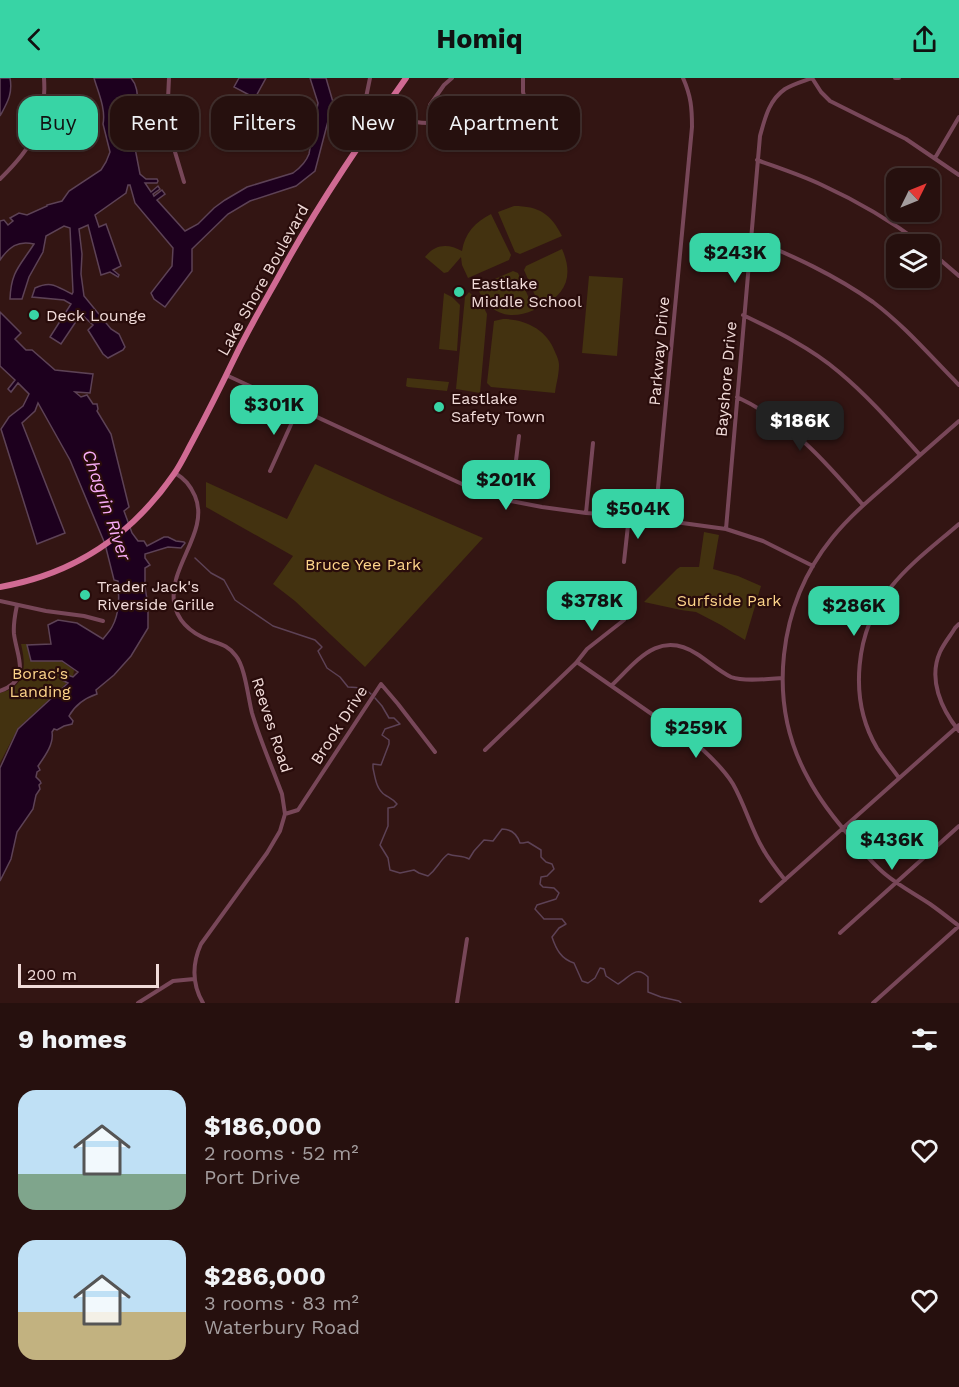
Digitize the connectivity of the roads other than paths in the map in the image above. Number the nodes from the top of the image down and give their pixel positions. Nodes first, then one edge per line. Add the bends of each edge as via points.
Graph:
1 (44, 78) edge
2 (170, 78) edge
3 (370, 78) edge
4 (406, 78) edge
5 (452, 78) edge
6 (523, 78) edge
7 (683, 78) edge
8 (812, 78) edge
9 (366, 96) edge
10 (393, 96) edge
11 (436, 96) edge
12 (524, 96) edge
13 (959, 117) edge
14 (416, 122) edge
15 (428, 123) edge
16 (357, 150) edge
17 (935, 158) junction
18 (757, 160) junction
19 (959, 175) edge
20 (0, 179) edge
21 (183, 182) dead end
22 (907, 234) edge
23 (750, 238) junction
24 (940, 260) edge
25 (959, 276) edge
26 (743, 315) junction
27 (226, 375) junction
28 (959, 385) edge
29 (737, 397) junction
30 (298, 409) junction
31 (959, 421) edge
32 (519, 436) dead end
33 (593, 443) dead end
34 (920, 455) junction
35 (270, 471) dead end
36 (174, 473) junction
37 (511, 501) junction
38 (863, 505) junction
39 (586, 513) junction
40 (629, 516) junction
41 (655, 520) junction
42 (959, 524) edge
43 (726, 529) junction
44 (624, 562) dead end
45 (813, 566) junction
46 (0, 587) edge
47 (0, 601) edge
48 (17, 605) junction
49 (624, 620) dead end
50 (103, 621) dead end
51 (959, 624) edge
52 (577, 662) junction
53 (782, 678) junction
54 (611, 686) junction
55 (0, 691) edge
56 (958, 728) edge
57 (485, 750) dead end
58 (435, 752) dead end
59 (899, 778) junction
60 (285, 814) junction
61 (959, 826) edge
62 (843, 829) junction
63 (785, 880) junction
64 (896, 882) junction
65 (761, 902) dead end
66 (959, 926) edge
67 (840, 933) dead end
68 (466, 939) dead end
69 (194, 979) junction
70 (138, 1003) edge
71 (203, 1003) edge
72 (458, 1003) edge
73 (873, 1003) edge

1 - 20 street via 44,110 33,140
2 - 21 street via 171,136
3 - 9 street
4 - 10 main road, Lake Shore Boulevard
5 - 11 street
6 - 12 street
7 - 41 street, Parkway Drive via 689,92 692,128
8 - 17 street via 830,101
8 - 18 street, Bayshore Drive via 785,89 772,102 760,136
13 - 17 street
14 - 15 street
16 - 27 main road, Lake Shore Boulevard via 296,246
17 - 19 street
18 - 22 street via 822,185
18 - 23 street, Bayshore Drive
23 - 26 street, Bayshore Drive
23 - 28 street via 808,264 873,302
24 - 25 street
26 - 29 street, Bayshore Drive
26 - 34 street via 838,370
27 - 30 street
27 - 36 main road, Lake Shore Boulevard
29 - 38 street via 758,407 816,451
29 - 43 street, Bayshore Drive
30 - 35 street
30 - 37 street via 475,490
31 - 34 street
32 - 37 street
33 - 39 street
34 - 38 street
36 - 46 main road, Lake Shore Boulevard via 144,512 109,543 49,575
36 - 60 street, Reeves Road via 185,479 198,509 193,537 174,588 174,603 188,629 223,644 236,655 253,716 282,794
37 - 39 street
38 - 45 street via 832,538
39 - 40 street
40 - 41 street
40 - 44 street
41 - 43 street
42 - 59 street via 889,589 874,613 864,641 859,678 866,722 877,747
43 - 45 street via 763,541
45 - 53 street via 788,628
47 - 48 street
48 - 50 street
48 - 55 street via 13,625 20,672 17,680
49 - 52 street via 587,649
51 - 56 street via 940,653 934,678 942,707
52 - 54 street
52 - 57 street
53 - 54 street via 733,678 678,645 646,652
53 - 62 street via 796,754 822,803
54 - 63 street via 702,749 721,768 735,787 762,849
56 - 59 street
58 - 60 street, Brook Drive via 381,684 298,810
59 - 62 street
60 - 69 street via 267,853 201,944
61 - 64 street
62 - 63 street
62 - 64 street
63 - 65 street
64 - 66 street
64 - 67 street
66 - 73 street
68 - 72 street
69 - 70 street via 173,981
69 - 71 street

